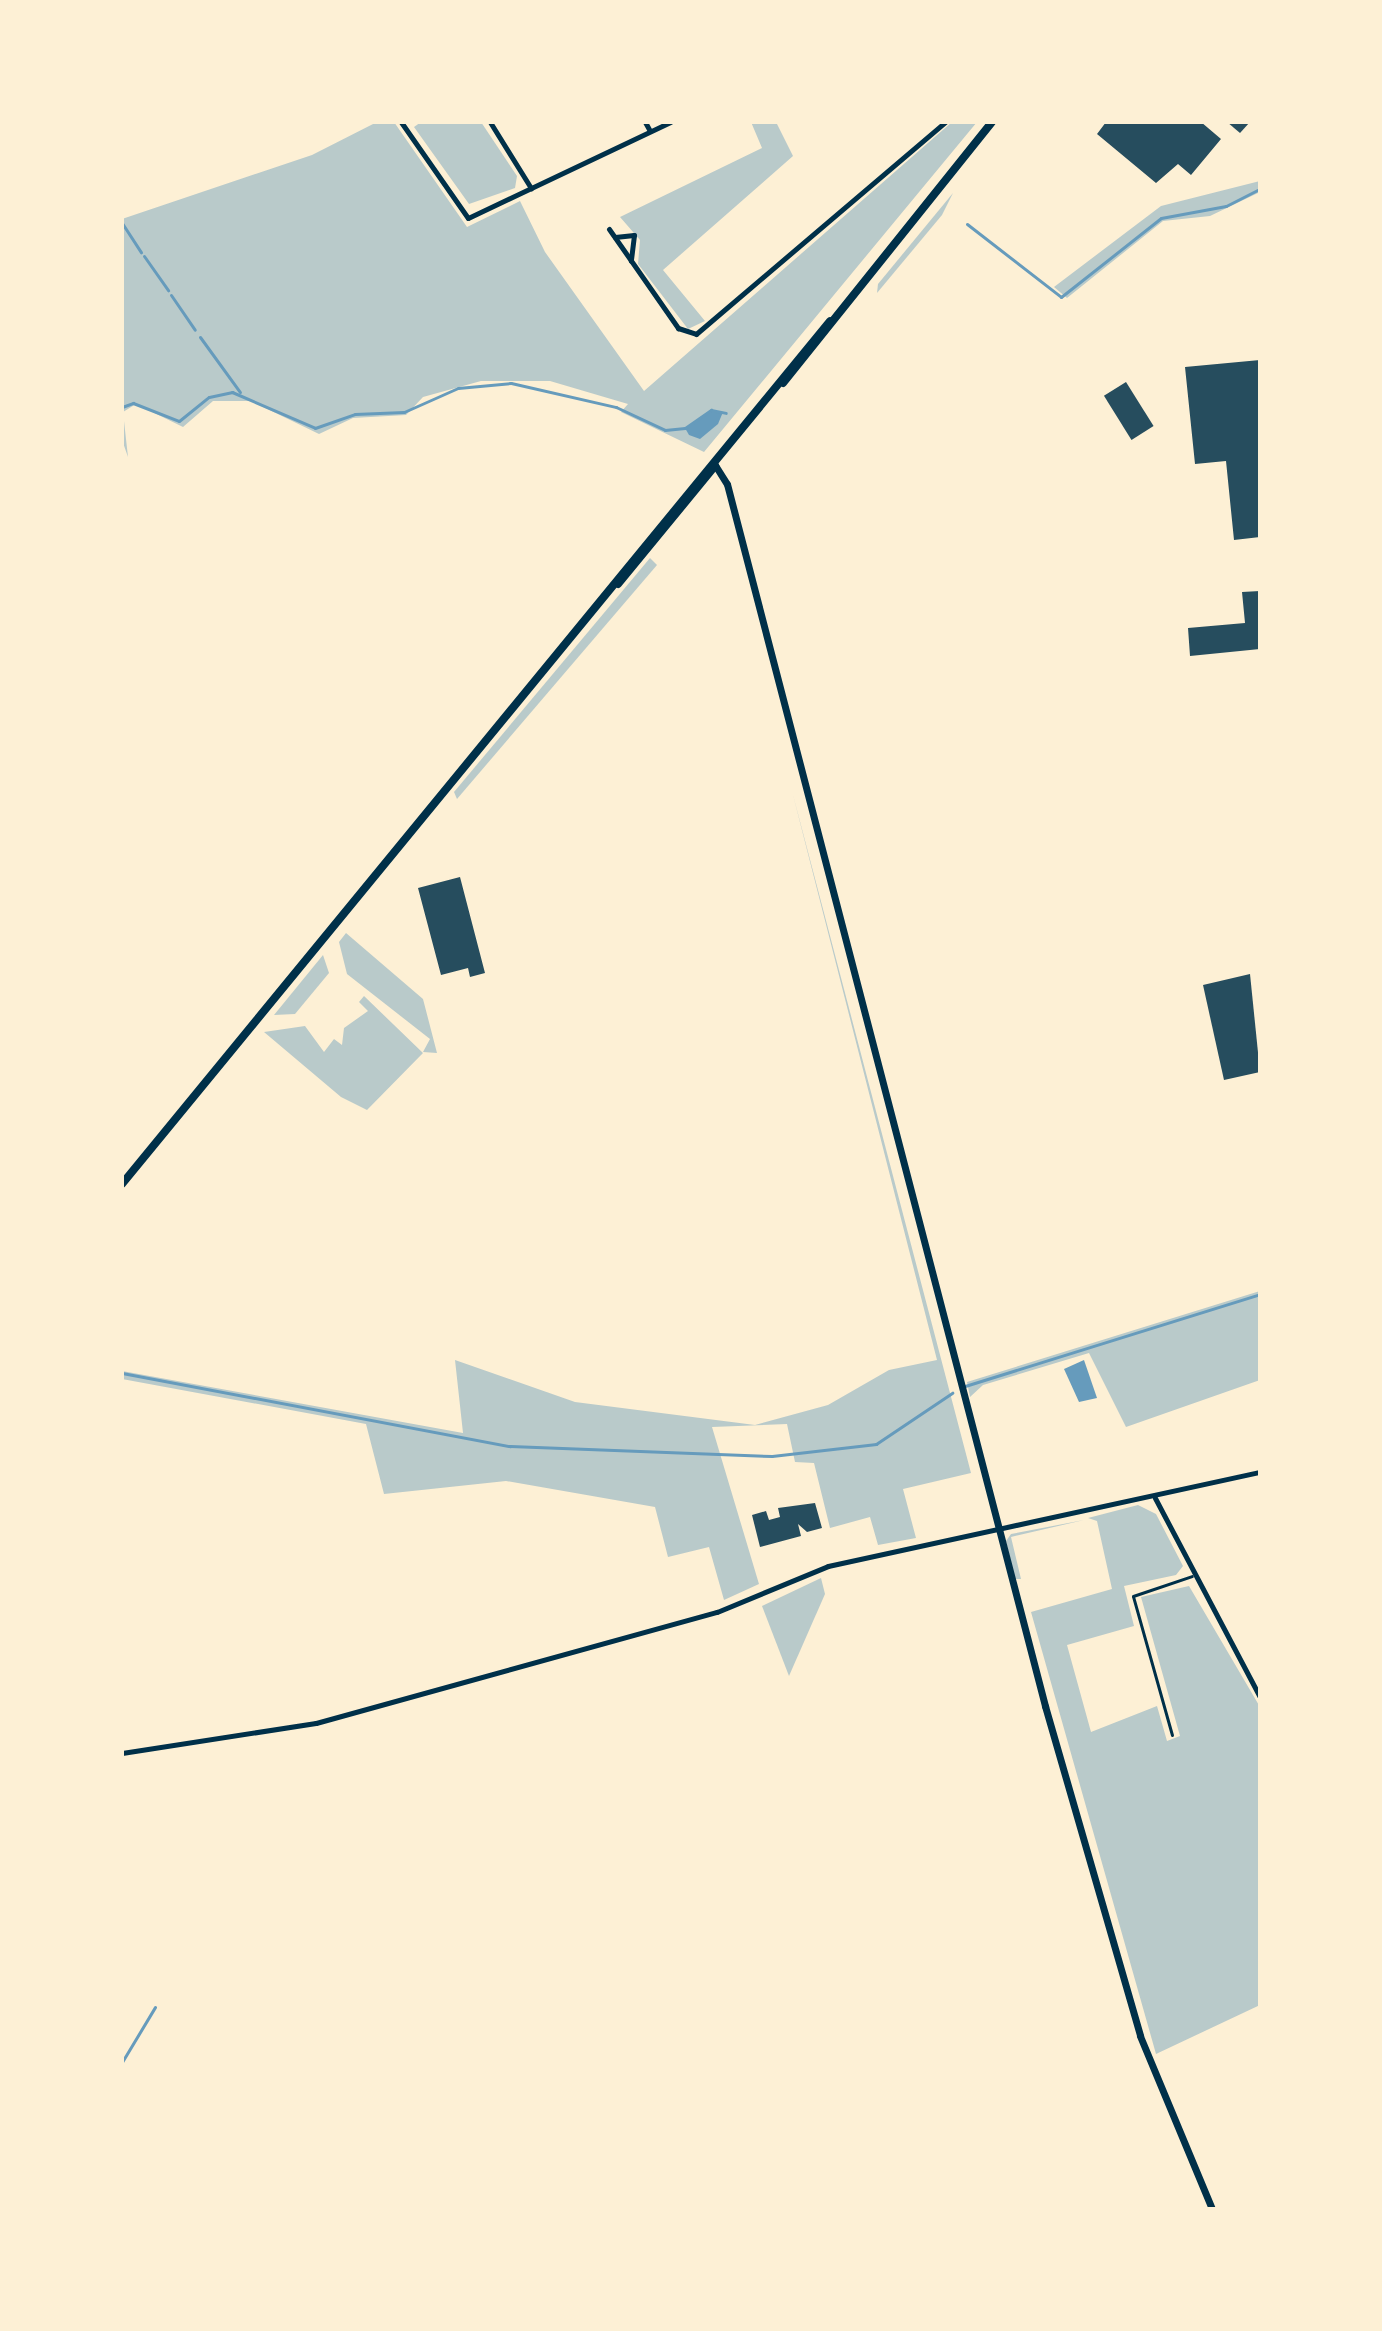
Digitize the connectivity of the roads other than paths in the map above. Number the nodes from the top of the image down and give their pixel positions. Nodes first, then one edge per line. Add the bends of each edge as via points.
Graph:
1 (401, 122) edge
2 (490, 122) edge
3 (645, 122) edge
4 (670, 122) edge
5 (945, 122) edge
6 (992, 122) edge
7 (650, 131) junction
8 (531, 188) junction
9 (609, 229) dead end
10 (615, 237) junction
11 (631, 261) junction
12 (715, 465) junction
13 (122, 1184) edge
14 (1260, 1472) edge
15 (1155, 1498) junction
16 (998, 1531) junction
17 (1192, 1576) junction
18 (1260, 1697) edge
19 (1172, 1735) dead end
20 (122, 1753) edge
21 (1212, 2209) edge

1 - 8 street via 468,218
2 - 8 street
3 - 7 street
4 - 7 street
5 - 11 street via 700,333 678,328
6 - 12 main road
7 - 8 street
9 - 10 street
10 - 11 street
10 - 11 street via 634,235
12 - 13 main road
12 - 16 street via 727,484
14 - 15 street
15 - 16 street
15 - 17 street
16 - 20 street via 828,1566 717,1612 353,1714
16 - 21 street via 1140,2036
17 - 18 street
17 - 19 lane via 1133,1596

